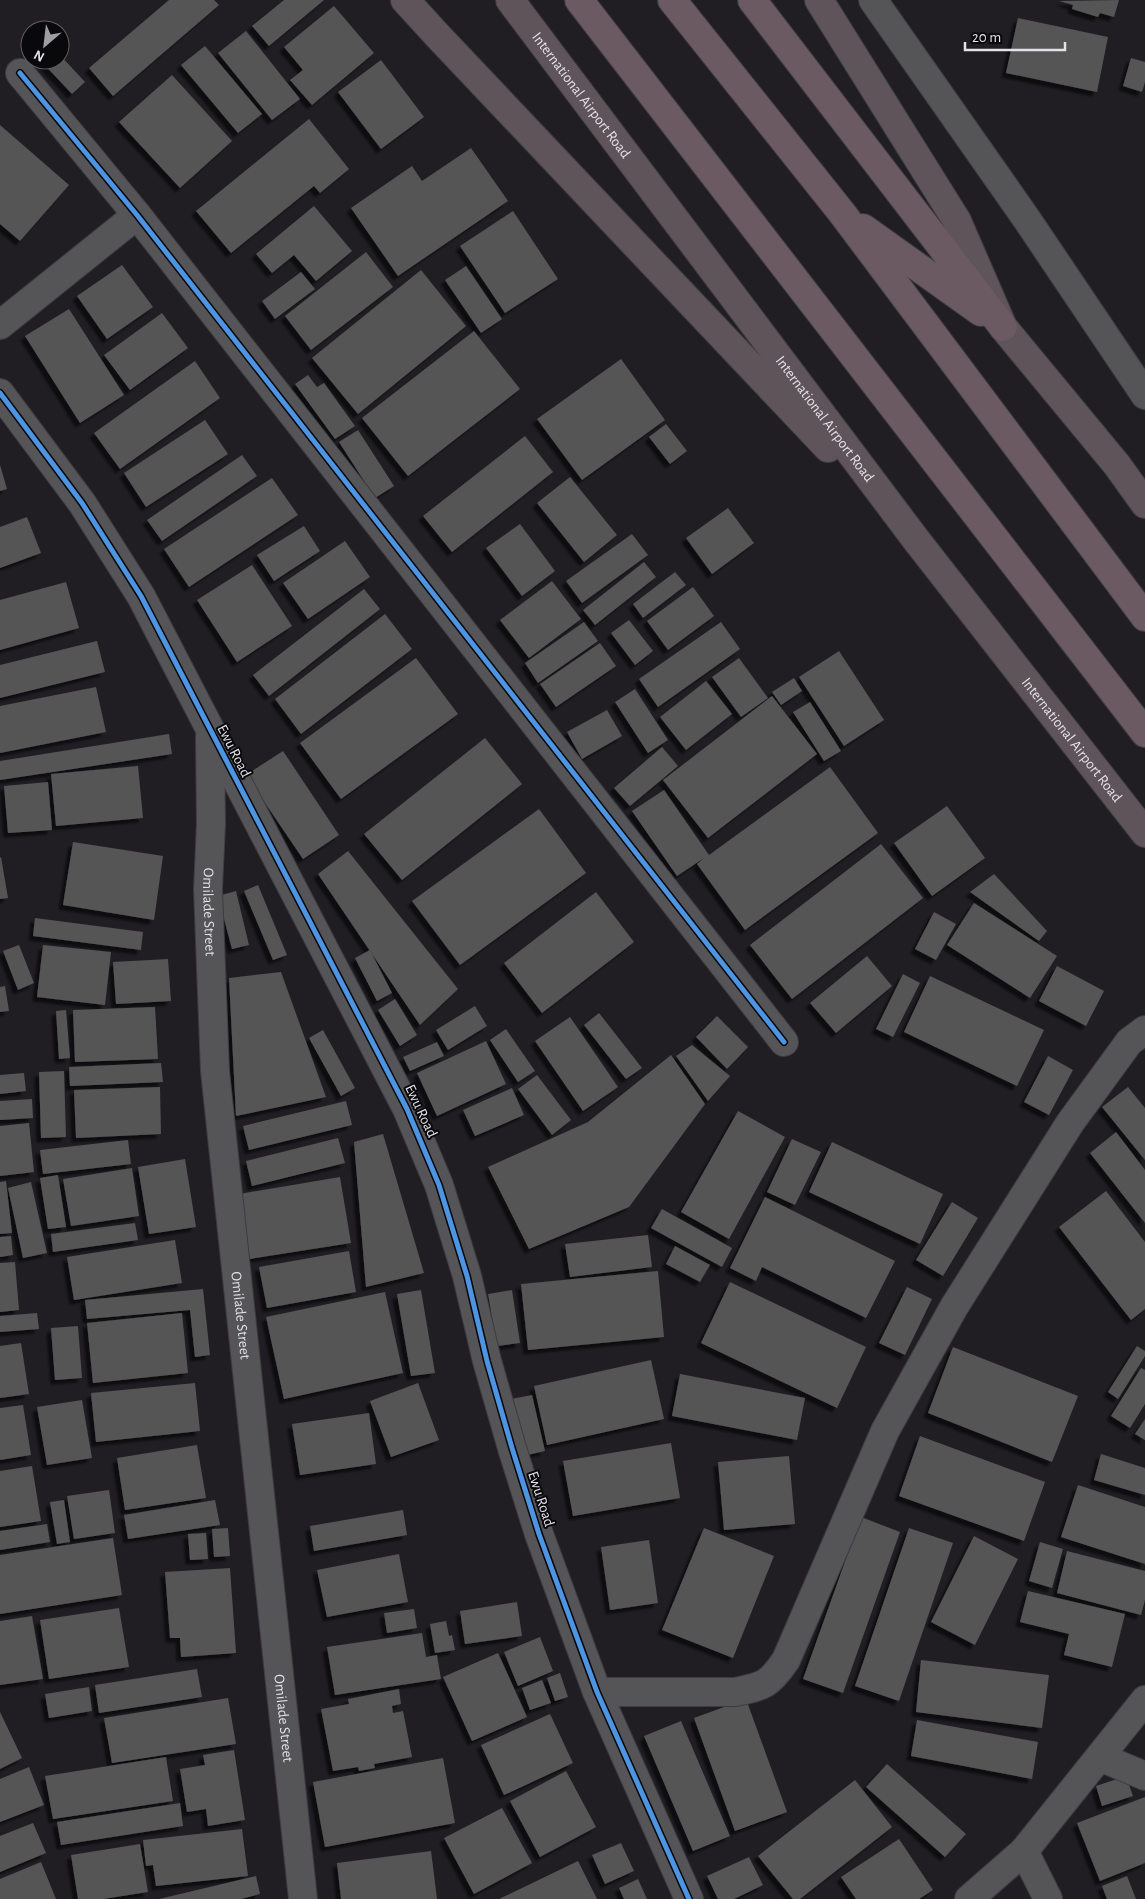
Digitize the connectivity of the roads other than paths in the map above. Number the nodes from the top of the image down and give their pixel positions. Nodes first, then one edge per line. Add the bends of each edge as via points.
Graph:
1 (405, 0) edge
2 (510, 0) edge
3 (579, 0) edge
4 (672, 0) edge
5 (679, 0) edge
6 (752, 0) edge
7 (819, 0) edge
8 (873, 0) edge
9 (699, 35) junction
10 (20, 73) dead end
11 (842, 213) junction
12 (137, 214) junction
13 (0, 325) edge
14 (1003, 327) junction
15 (1143, 386) edge
16 (0, 393) edge
17 (1145, 504) edge
18 (917, 541) junction
19 (1145, 617) edge
20 (210, 731) junction
21 (1145, 733) edge
22 (1145, 833) edge
23 (1145, 1030) edge
24 (784, 1042) dead end
25 (597, 1692) junction
26 (1145, 1700) edge
27 (1100, 1757) junction
28 (1145, 1776) edge
29 (1024, 1851) junction
30 (303, 1899) edge
31 (689, 1899) edge
32 (969, 1899) edge
33 (1048, 1899) edge

1 - 18 main road
2 - 18 main road, International Airport Road
3 - 21 highway
4 - 9 highway
5 - 9 highway
6 - 14 highway
7 - 14 main road via 957,222
8 - 15 street
9 - 11 highway
10 - 12 street
11 - 14 highway
11 - 19 highway
12 - 13 street
12 - 24 street
14 - 17 main road
16 - 20 street, Ewu Road via 82,503 141,596
18 - 22 main road, International Airport Road
20 - 25 street, Ewu Road via 408,1109 439,1185 467,1276 512,1448 539,1534
20 - 30 street, Omilade Street via 208,889 215,1071
23 - 25 street via 1129,1042 1070,1123 954,1307 885,1431 786,1660 773,1678 756,1688 735,1692
25 - 31 street, Ewu Road
26 - 27 street
27 - 28 street
27 - 29 street
29 - 32 street
29 - 33 street

